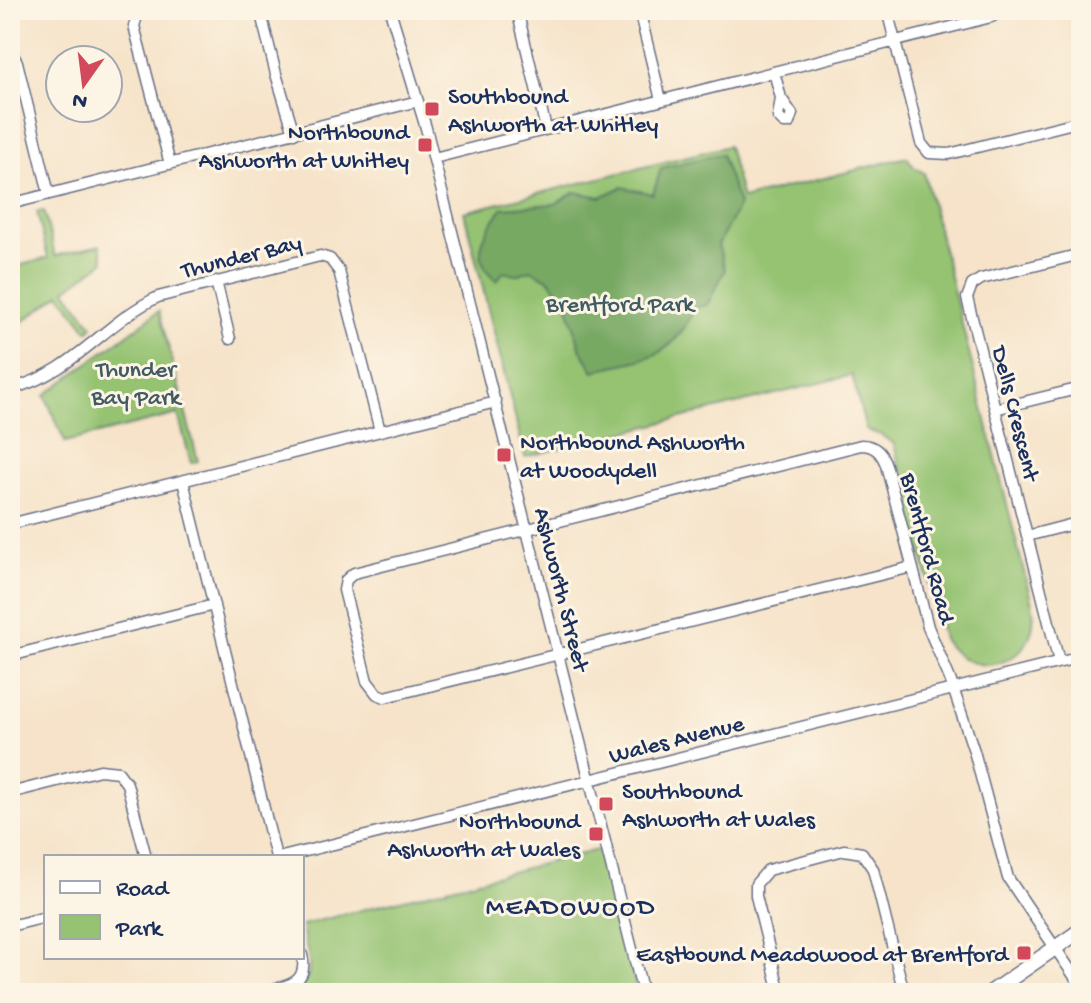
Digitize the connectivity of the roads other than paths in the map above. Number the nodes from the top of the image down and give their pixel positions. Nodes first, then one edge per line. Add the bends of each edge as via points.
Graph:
1 (143, 10) edge
2 (260, 10) edge
3 (390, 10) edge
4 (517, 10) edge
5 (639, 10) edge
6 (887, 10) edge
7 (1004, 10) edge
8 (895, 41) junction
9 (10, 50) edge
10 (774, 72) junction
11 (781, 98) dead end
12 (661, 100) junction
13 (418, 101) junction
14 (1081, 121) edge
15 (546, 129) junction
16 (294, 133) junction
17 (434, 158) junction
18 (170, 164) junction
19 (49, 194) junction
20 (10, 204) edge
21 (1081, 254) edge
22 (216, 281) junction
23 (230, 339) dead end
24 (1081, 388) edge
25 (10, 389) edge
26 (496, 402) junction
27 (995, 409) junction
28 (380, 431) junction
29 (183, 481) junction
30 (1081, 522) edge
31 (10, 524) edge
32 (528, 529) junction
33 (1027, 536) junction
34 (912, 567) junction
35 (214, 605) junction
36 (559, 653) junction
37 (10, 656) edge
38 (1081, 657) edge
39 (1059, 662) junction
40 (954, 689) junction
41 (590, 780) junction
42 (10, 793) edge
43 (145, 855) edge
44 (278, 855) edge
45 (287, 855) edge
46 (44, 918) edge
47 (10, 926) edge
48 (1081, 930) edge
49 (1055, 948) junction
50 (303, 959) edge
51 (1081, 986) edge
52 (258, 993) edge
53 (643, 993) edge
54 (780, 993) edge
55 (904, 993) edge
56 (990, 993) edge

1 - 18 street via 134,26
2 - 16 street
3 - 13 street, Ashworth Street
4 - 15 street
5 - 12 street
6 - 8 street
7 - 8 street
8 - 10 street
8 - 14 street via 921,143 933,154
9 - 19 street
10 - 11 street
10 - 12 street
12 - 15 street
13 - 16 street
13 - 17 street, Ashworth Street
15 - 17 street
16 - 18 street
17 - 26 street, Ashworth Street
18 - 19 street
19 - 20 street
21 - 27 street, Dells Crescent via 981,279 969,289
22 - 23 street
22 - 25 street, Thunder Bay via 150,301 57,371
22 - 28 street, Thunder Bay via 315,256 330,259 341,279
24 - 27 street
26 - 28 street
26 - 32 street, Ashworth Street
27 - 33 street, Dells Crescent
28 - 29 street
29 - 31 street
29 - 35 street
30 - 33 street
32 - 34 street, Brentford Road via 867,445 881,452 886,465
32 - 36 street, Ashworth Street
32 - 36 street via 354,573 344,590 370,688 385,697
33 - 39 street, Dells Crescent
34 - 36 street
34 - 40 street, Brentford Road via 932,640
35 - 37 street
35 - 44 street
36 - 41 street, Ashworth Street
38 - 39 street, Wales Avenue
39 - 40 street, Wales Avenue
40 - 41 street, Wales Avenue
40 - 49 street, Brentford Road via 1008,878
41 - 45 street, Wales Avenue
41 - 53 street, Ashworth Street
42 - 43 street via 100,770 118,772 127,784
46 - 47 street
48 - 49 street
49 - 51 street, Brentford Road
49 - 56 street
50 - 52 street via 299,980
54 - 55 street via 756,896 758,880 768,870 850,850 862,853 873,869

